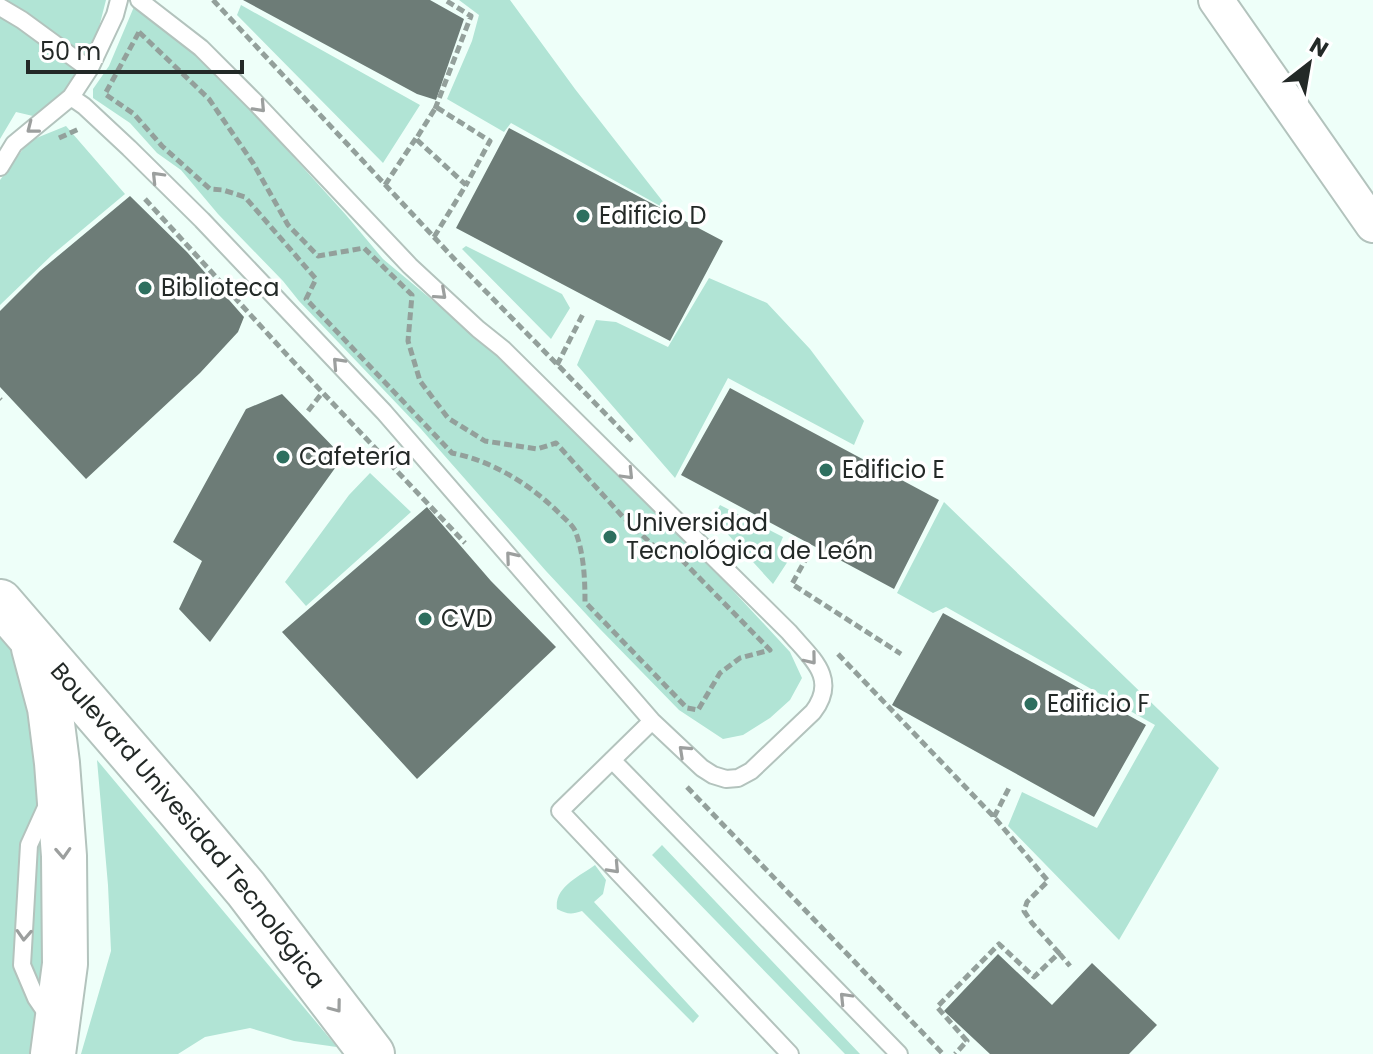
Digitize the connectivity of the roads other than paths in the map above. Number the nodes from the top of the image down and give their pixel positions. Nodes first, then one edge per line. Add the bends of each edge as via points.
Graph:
1 (119, 0) edge
2 (139, 0) edge
3 (1216, 0) edge
4 (0, 7) edge
5 (89, 69) junction
6 (71, 97) junction
7 (0, 167) edge
8 (1373, 225) edge
9 (0, 602) edge
10 (31, 638) junction
11 (652, 721) junction
12 (612, 760) junction
13 (56, 1041) edge
14 (372, 1054) edge
15 (790, 1054) edge
16 (899, 1054) edge

1 - 5 lane
2 -> 11 lane via 201,48 410,266 592,436 789,632 822,672 824,692 813,712 738,778 726,779 702,768
3 - 8 street
4 - 5 lane
5 - 6 lane
6 -> 7 lane via 14,144
11 -> 6 lane via 384,412 202,220
9 - 10 street, Boulevard Univesidad Tecnológica
10 -> 13 street via 50,708 64,856 65,964
10 -> 14 street, Boulevard Univesidad Tecnológica via 246,889
11 - 12 lane
12 -> 15 lane via 560,811
16 -> 12 lane

